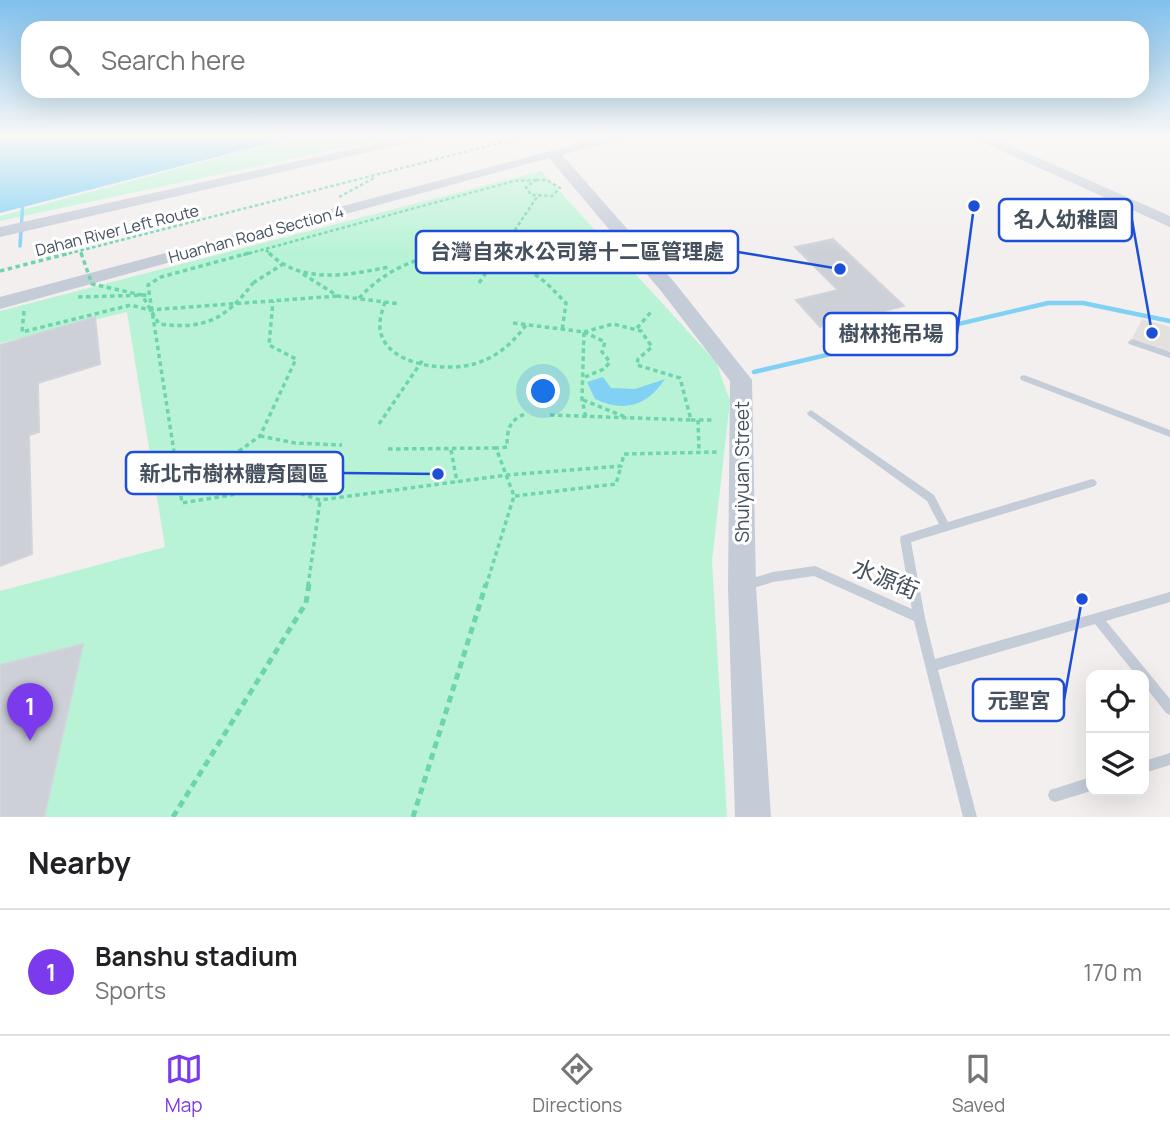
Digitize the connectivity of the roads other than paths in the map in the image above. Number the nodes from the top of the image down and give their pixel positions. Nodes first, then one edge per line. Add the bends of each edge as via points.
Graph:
1 (254, 175) edge
2 (474, 175) edge
3 (571, 175) edge
4 (1064, 175) edge
5 (1170, 222) edge
6 (0, 232) edge
7 (6, 307) edge
8 (1132, 342) dead end
9 (1170, 355) edge
10 (1024, 378) dead end
11 (811, 413) dead end
12 (1170, 434) edge
13 (1092, 483) dead end
14 (945, 527) junction
15 (742, 587) junction
16 (1170, 597) edge
17 (919, 618) junction
18 (1097, 618) junction
19 (931, 666) junction
20 (1138, 670) edge
21 (1149, 683) edge
22 (1170, 709) edge
23 (1170, 759) edge
24 (1149, 765) edge
25 (1086, 786) edge
26 (1055, 795) dead end
27 (752, 817) edge
28 (970, 817) edge

1 - 6 street
2 - 7 street, Huanhan Road Section 4
3 - 15 street, Shuiyuan Street via 741,380
4 - 5 street
8 - 9 lane
10 - 12 lane
11 - 14 lane via 931,498
13 - 14 lane, 水源街
14 - 17 lane, 水源街 via 905,539
15 - 17 lane, 水源街 via 815,571
15 - 27 street, Shuiyuan Street
16 - 18 lane
17 - 19 lane
18 - 19 lane
18 - 20 lane
19 - 28 lane
21 - 22 lane
23 - 24 lane
25 - 26 lane

